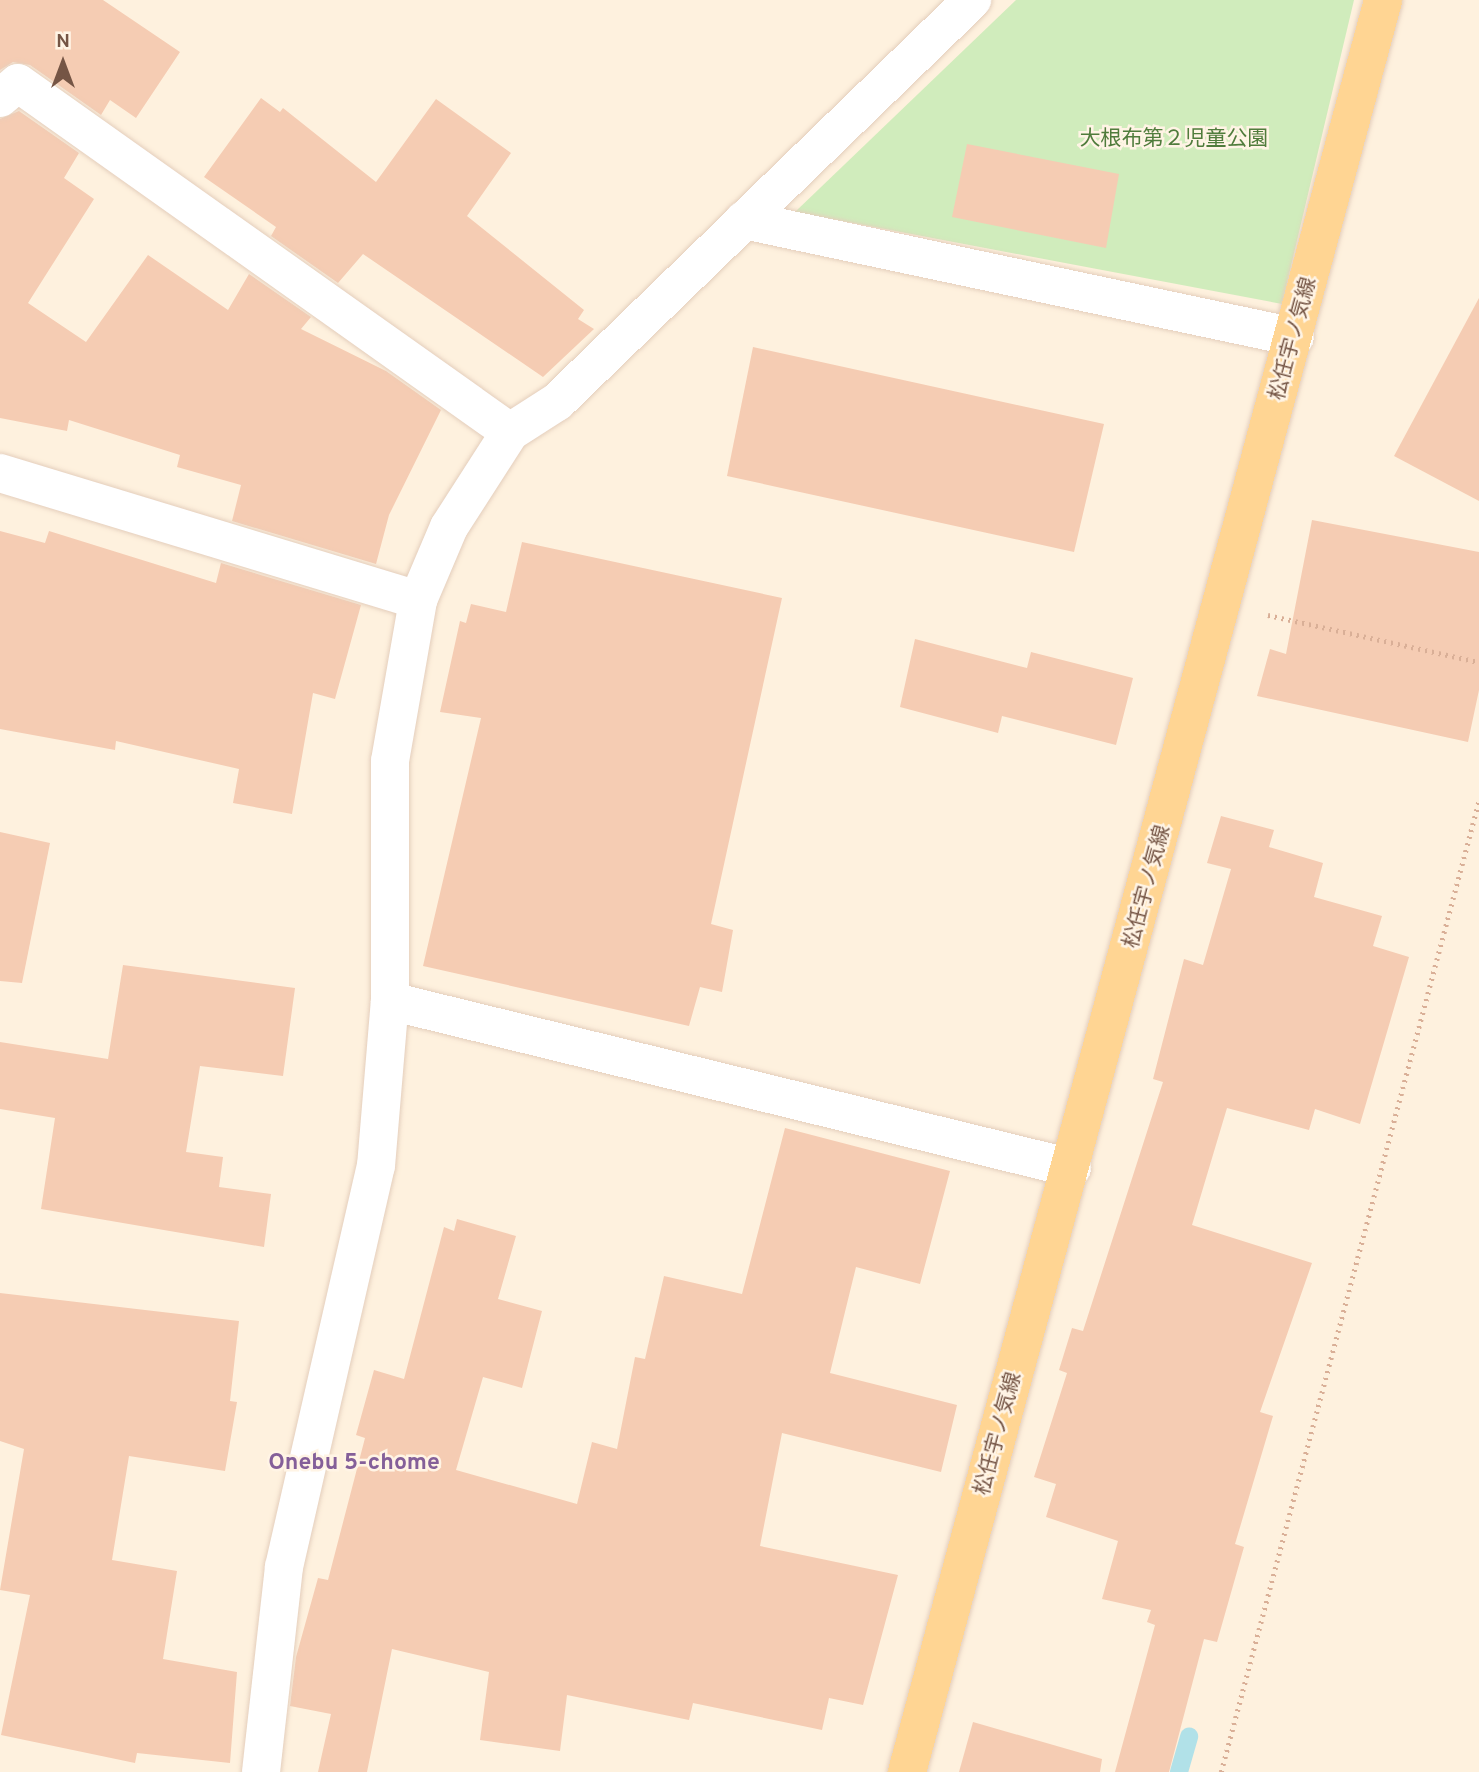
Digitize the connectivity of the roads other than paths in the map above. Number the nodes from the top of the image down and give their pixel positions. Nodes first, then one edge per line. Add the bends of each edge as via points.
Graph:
1 (972, 0) edge
2 (1383, 0) edge
3 (0, 98) edge
4 (744, 220) junction
5 (1295, 337) junction
6 (510, 432) junction
7 (0, 473) edge
8 (418, 600) junction
9 (390, 1001) junction
10 (1072, 1168) junction
11 (261, 1772) edge
12 (906, 1772) edge

1 - 4 street
2 - 5 main road, 松任宇ノ気線
3 - 6 street via 18,83
4 - 5 street
4 - 6 street via 557,402
5 - 10 main road, 松任宇ノ気線
6 - 8 street via 449,527
7 - 8 street
8 - 9 street via 390,761
9 - 10 street
9 - 11 street via 376,1166 284,1567
10 - 12 main road, 松任宇ノ気線

